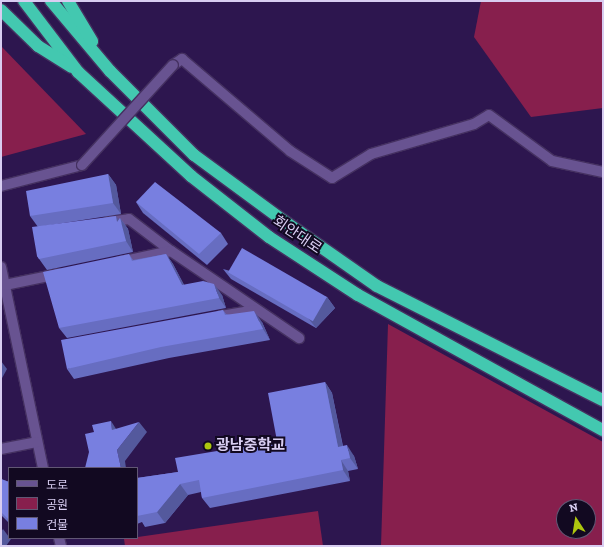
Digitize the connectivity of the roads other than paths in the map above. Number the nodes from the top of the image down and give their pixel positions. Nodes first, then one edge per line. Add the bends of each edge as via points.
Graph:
1 (24, 1) edge
2 (50, 1) edge
3 (68, 1) edge
4 (1, 10) edge
5 (110, 71) junction
6 (78, 72) junction
7 (603, 172) edge
8 (1, 186) edge
9 (100, 223) edge
10 (171, 252) junction
11 (110, 264) edge
12 (1, 267) edge
13 (73, 271) edge
14 (5, 285) junction
15 (254, 310) junction
16 (208, 318) edge
17 (299, 338) dead end
18 (603, 400) edge
19 (603, 430) edge
20 (36, 442) junction
21 (1, 449) edge
22 (43, 467) edge

1 - 6 highway, 회안대로
2 - 5 highway, 회안대로
3 - 5 highway
4 - 6 highway via 38,46
5 - 18 highway, 회안대로 via 194,155 377,286
6 - 19 highway, 회안대로 via 185,171 269,237 358,294
7 - 8 street, bridge via 552,161 489,115 474,124 371,154 332,178 284,146 182,59 173,65 82,165
9 - 10 street via 129,219
10 - 11 street
10 - 15 street
12 - 14 street
13 - 14 street
14 - 20 street
15 - 16 street
15 - 17 street
20 - 21 street
20 - 22 street

